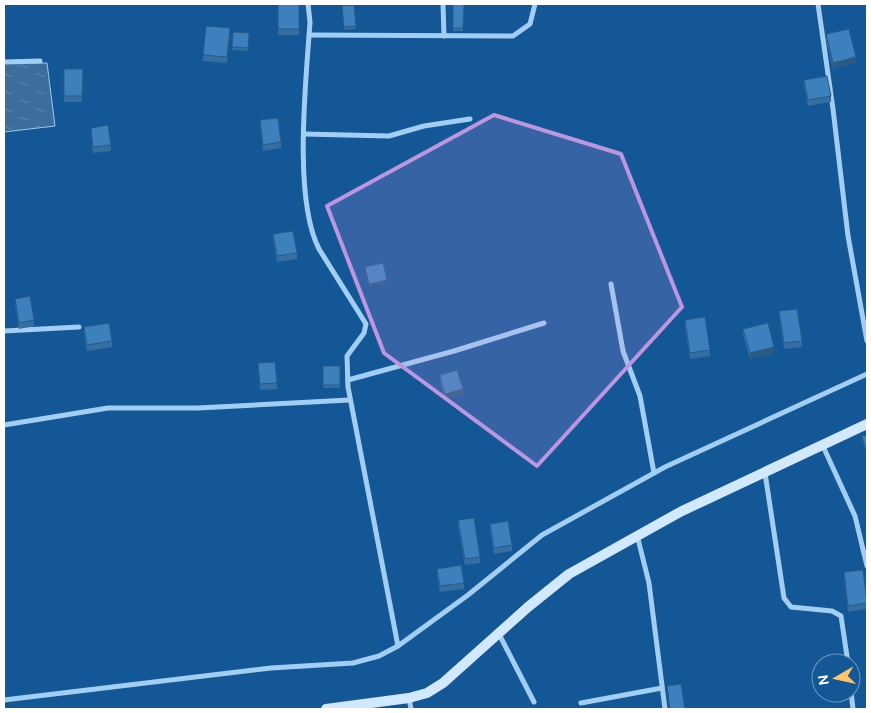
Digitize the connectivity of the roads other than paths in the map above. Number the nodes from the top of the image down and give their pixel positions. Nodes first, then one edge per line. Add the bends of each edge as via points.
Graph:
1 (308, 4) edge
2 (443, 4) edge
3 (536, 4) edge
4 (818, 4) edge
5 (309, 35) junction
6 (444, 36) junction
7 (40, 61) dead end
8 (4, 62) edge
9 (470, 119) dead end
10 (304, 134) junction
11 (611, 284) dead end
12 (544, 322) dead end
13 (79, 327) dead end
14 (4, 331) edge
15 (867, 341) edge
16 (867, 374) edge
17 (348, 380) junction
18 (349, 400) junction
19 (4, 424) edge
20 (867, 424) edge
21 (821, 444) junction
22 (765, 472) junction
23 (654, 473) junction
24 (636, 534) junction
25 (867, 566) edge
26 (498, 633) junction
27 (398, 646) junction
28 (847, 653) edge
29 (662, 688) junction
30 (409, 698) junction
31 (4, 700) edge
32 (534, 702) dead end
33 (581, 703) dead end
34 (326, 709) edge
35 (411, 709) edge
36 (665, 709) edge

1 - 5 street
2 - 6 street
3 - 6 street via 530,24 513,36
4 - 15 street via 848,236
5 - 6 street
5 - 10 street
7 - 8 street
9 - 10 street via 424,126 389,136
10 - 17 street via 308,216 314,238 366,324 364,333 347,356
11 - 23 street via 624,357 640,396
12 - 17 street
13 - 14 street
16 - 23 street
17 - 18 street
18 - 19 street via 198,408 108,408
18 - 27 street
20 - 21 main road
21 - 22 main road
21 - 25 street via 855,516
22 - 24 main road
22 - 28 street via 784,598 791,607 832,611 841,616
23 - 27 street via 542,535
24 - 26 main road via 569,574
24 - 29 street via 649,583
26 - 30 main road via 443,682 427,693
26 - 32 street
27 - 31 street via 367,661 354,663 271,668
29 - 33 street
29 - 36 street
30 - 34 main road
30 - 35 street

